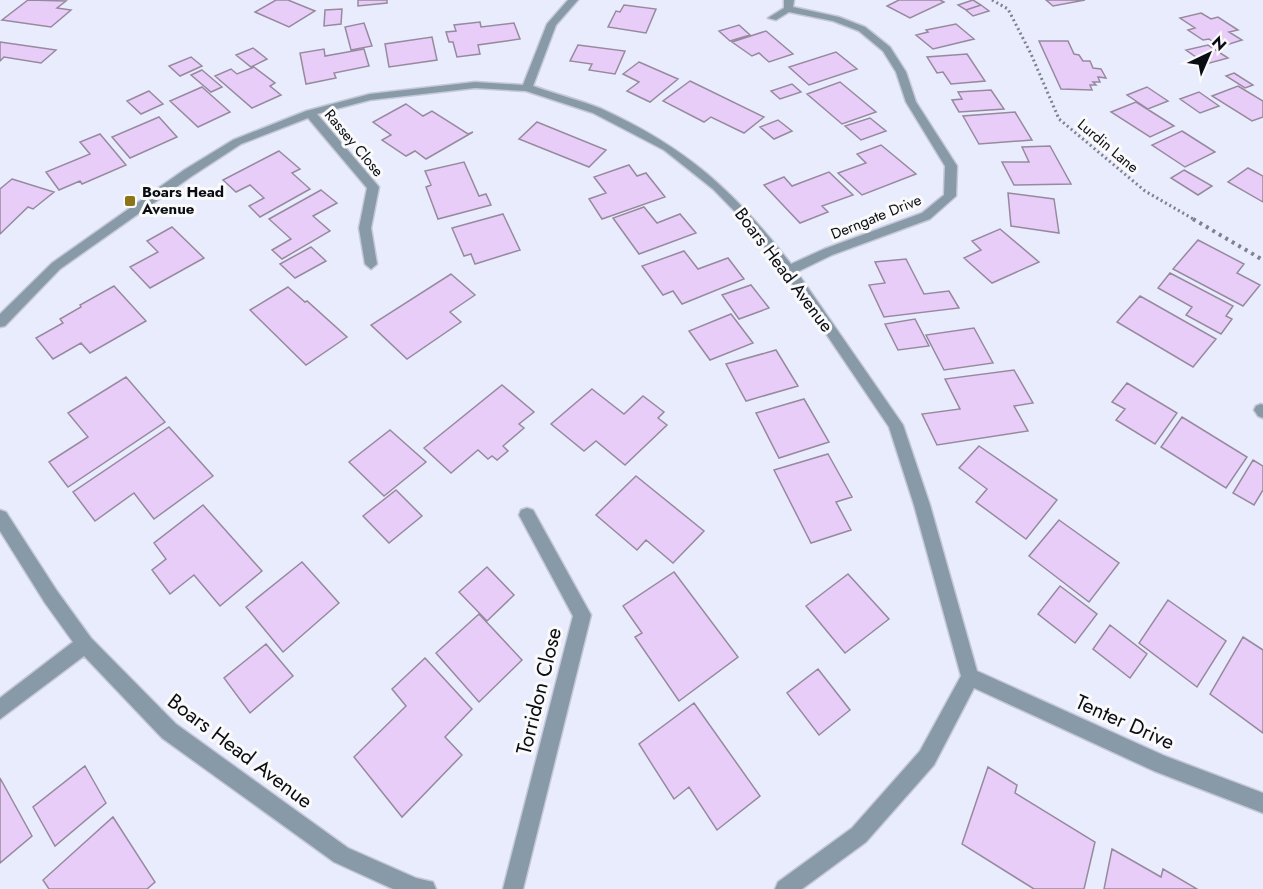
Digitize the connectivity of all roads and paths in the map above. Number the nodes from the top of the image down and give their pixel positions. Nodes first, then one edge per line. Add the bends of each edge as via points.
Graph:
1 (573, 0) edge
2 (992, 0) edge
3 (788, 5) edge
4 (773, 18) dead end
5 (527, 88) junction
6 (310, 113) junction
7 (1263, 260) edge
8 (371, 264) dead end
9 (789, 270) junction
10 (0, 322) edge
11 (527, 515) dead end
12 (0, 517) edge
13 (85, 644) junction
14 (970, 677) junction
15 (0, 710) edge
16 (1263, 803) edge
17 (426, 889) edge
18 (513, 889) edge
19 (785, 889) edge

1 - 5 street via 552,24
2 - 7 path, Lurdin Lane via 1008,9 1059,119 1145,191
3 - 4 street, Derngate Drive
3 - 9 street, Derngate Drive via 862,29 887,49 901,72 911,102 951,166 950,196 926,216
5 - 6 street, Boars Head Avenue via 475,85 416,91
5 - 9 street, Boars Head Avenue via 597,111 668,148 717,186 753,223
6 - 8 street, Rassey Close via 374,187 365,228
6 - 10 street, Boars Head Avenue via 237,142 188,173 56,266
9 - 14 street, Boars Head Avenue via 896,425
11 - 18 street, Torridon Close via 582,615
12 - 13 street, Boars Head Avenue
13 - 15 street
13 - 17 street, Boars Head Avenue via 169,731 341,855 415,888
14 - 16 street, Tenter Drive via 1161,764
14 - 19 street via 927,758 859,835

